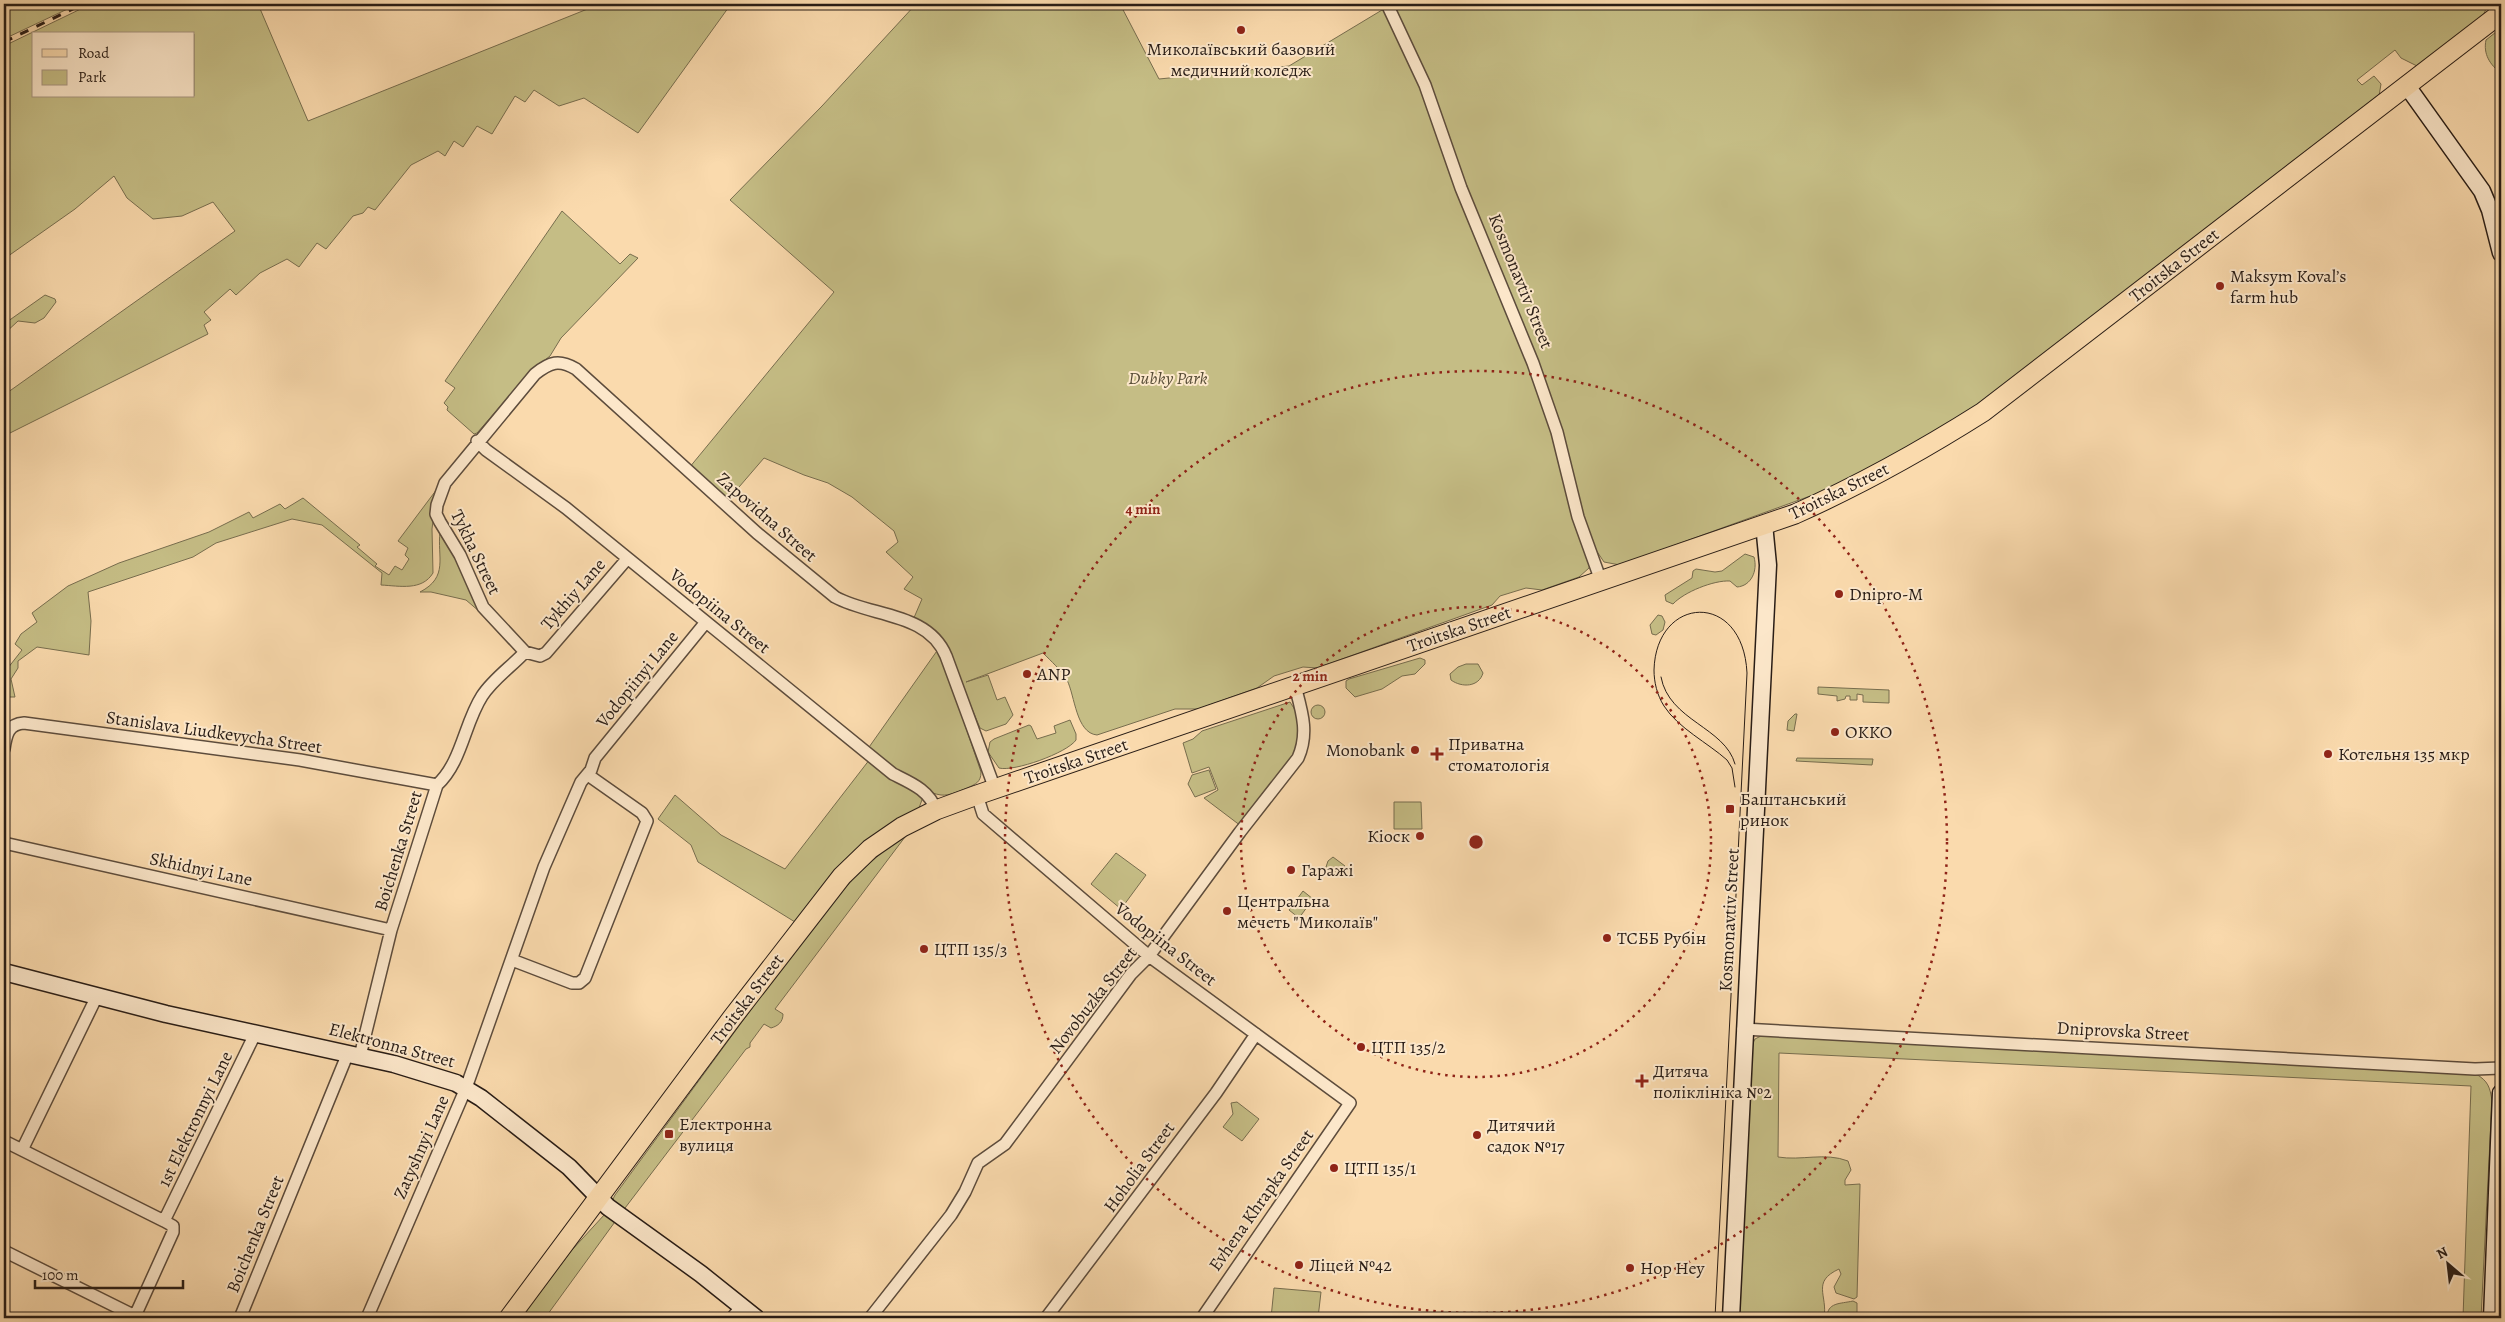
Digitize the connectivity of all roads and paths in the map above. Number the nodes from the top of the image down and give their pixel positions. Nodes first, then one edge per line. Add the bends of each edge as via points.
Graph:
1 (1387, 4) edge
2 (2501, 14) edge
3 (2407, 86) junction
4 (2501, 253) edge
5 (477, 441) junction
6 (1764, 524) junction
7 (628, 559) junction
8 (1601, 581) junction
9 (706, 622) junction
10 (525, 652) junction
11 (1295, 686) junction
12 (4, 749) edge
13 (595, 758) joint
14 (588, 775) junction
15 (437, 785) junction
16 (986, 792) junction
17 (936, 810) junction
18 (4, 843) edge
19 (392, 930) junction
20 (1149, 956) junction
21 (512, 960) junction
22 (4, 972) edge
23 (97, 996) junction
24 (1743, 1029) junction
25 (256, 1032) junction
26 (1256, 1034) junction
27 (354, 1054) junction
28 (2501, 1068) edge
29 (466, 1088) junction
30 (2501, 1093) edge
31 (1350, 1103) joint
32 (4, 1141) edge
33 (22, 1150) junction
34 (599, 1197) junction
35 (164, 1221) junction
36 (4, 1251) edge
37 (737, 1312) edge
38 (137, 1317) edge
39 (240, 1318) edge
40 (367, 1318) edge
41 (509, 1318) edge
42 (756, 1318) edge
43 (870, 1318) edge
44 (1046, 1318) edge
45 (1202, 1318) edge
46 (1731, 1318) edge
47 (2492, 1318) edge

1 - 8 street, Kosmonavtiv Street via 1425,85 1461,188 1533,363 1557,432 1578,517
2 - 3 main road, Troitska Street
3 - 4 street via 2482,191
3 - 6 main road, Troitska Street via 1983,412 1823,502
5 - 7 street, Vodopiina Street
5 - 10 street, Tykha Street via 445,483 436,514 460,555 483,607
5 - 16 street, Zapovidna Street via 539,370 558,362 576,369 757,533 825,590 850,605 918,626 936,638 946,656
6 - 8 main road, Troitska Street
6 - 24 street, Kosmonavtiv Street via 1768,565
7 - 9 street, Vodopiina Street
7 - 10 street, Tykhiy Lane via 546,653 540,656
8 - 11 main road, Troitska Street
9 - 13 street, Vodopiinyi Lane
9 - 17 street, Vodopiina Street via 893,774 924,792
10 - 15 street, Boichenka Street via 481,698 450,771
11 - 16 main road, Troitska Street
11 - 20 street, Novobuzka Street via 1305,724 1304,745 1298,758
12 - 15 street, Stanislava Liudkevycha Street via 8,730 24,724 300,760
13 - 14 street, Zatyshnyi Lane
14 - 21 street, Zatyshnyi Lane via 581,782 559,830
14 - 21 street via 645,817 646,827 583,981 572,983 558,979
15 - 19 street, Boichenka Street
16 - 17 main road, Troitska Street
16 - 20 street, Vodopiina Street via 983,814
17 - 34 main road, Troitska Street via 883,839 842,876
18 - 19 street, Skhidnyi Lane
19 - 27 street, Boichenka Street
20 - 26 street, Vodopiina Street
20 - 43 street, Novobuzka Street via 1131,974 1005,1144 978,1163 951,1215
21 - 29 street, Zatyshnyi Lane
22 - 23 street, Elektronna Street
23 - 25 street, Elektronna Street
23 - 33 street
24 - 28 street, Dniprovska Street
24 - 46 street, Kosmonavtiv Street
25 - 27 street, Elektronna Street
25 - 35 street, 1st Elektronnyi Lane
26 - 31 street, Vodopiina Street
26 - 44 street, Hoholia Street via 1192,1125
27 - 29 street, Elektronna Street via 425,1072
27 - 39 street, Boichenka Street
29 - 34 street, Elektronna Street via 569,1167
29 - 40 street, Zatyshnyi Lane
30 - 47 street
31 - 45 street, Evhena Khrapka Street
32 - 33 street
33 - 35 street
34 - 37 street, Elektronna Street via 608,1208
34 - 41 main road, Troitska Street
35 - 38 street via 173,1226 173,1232
36 - 38 street
37 - 42 street, Elektronna Street

